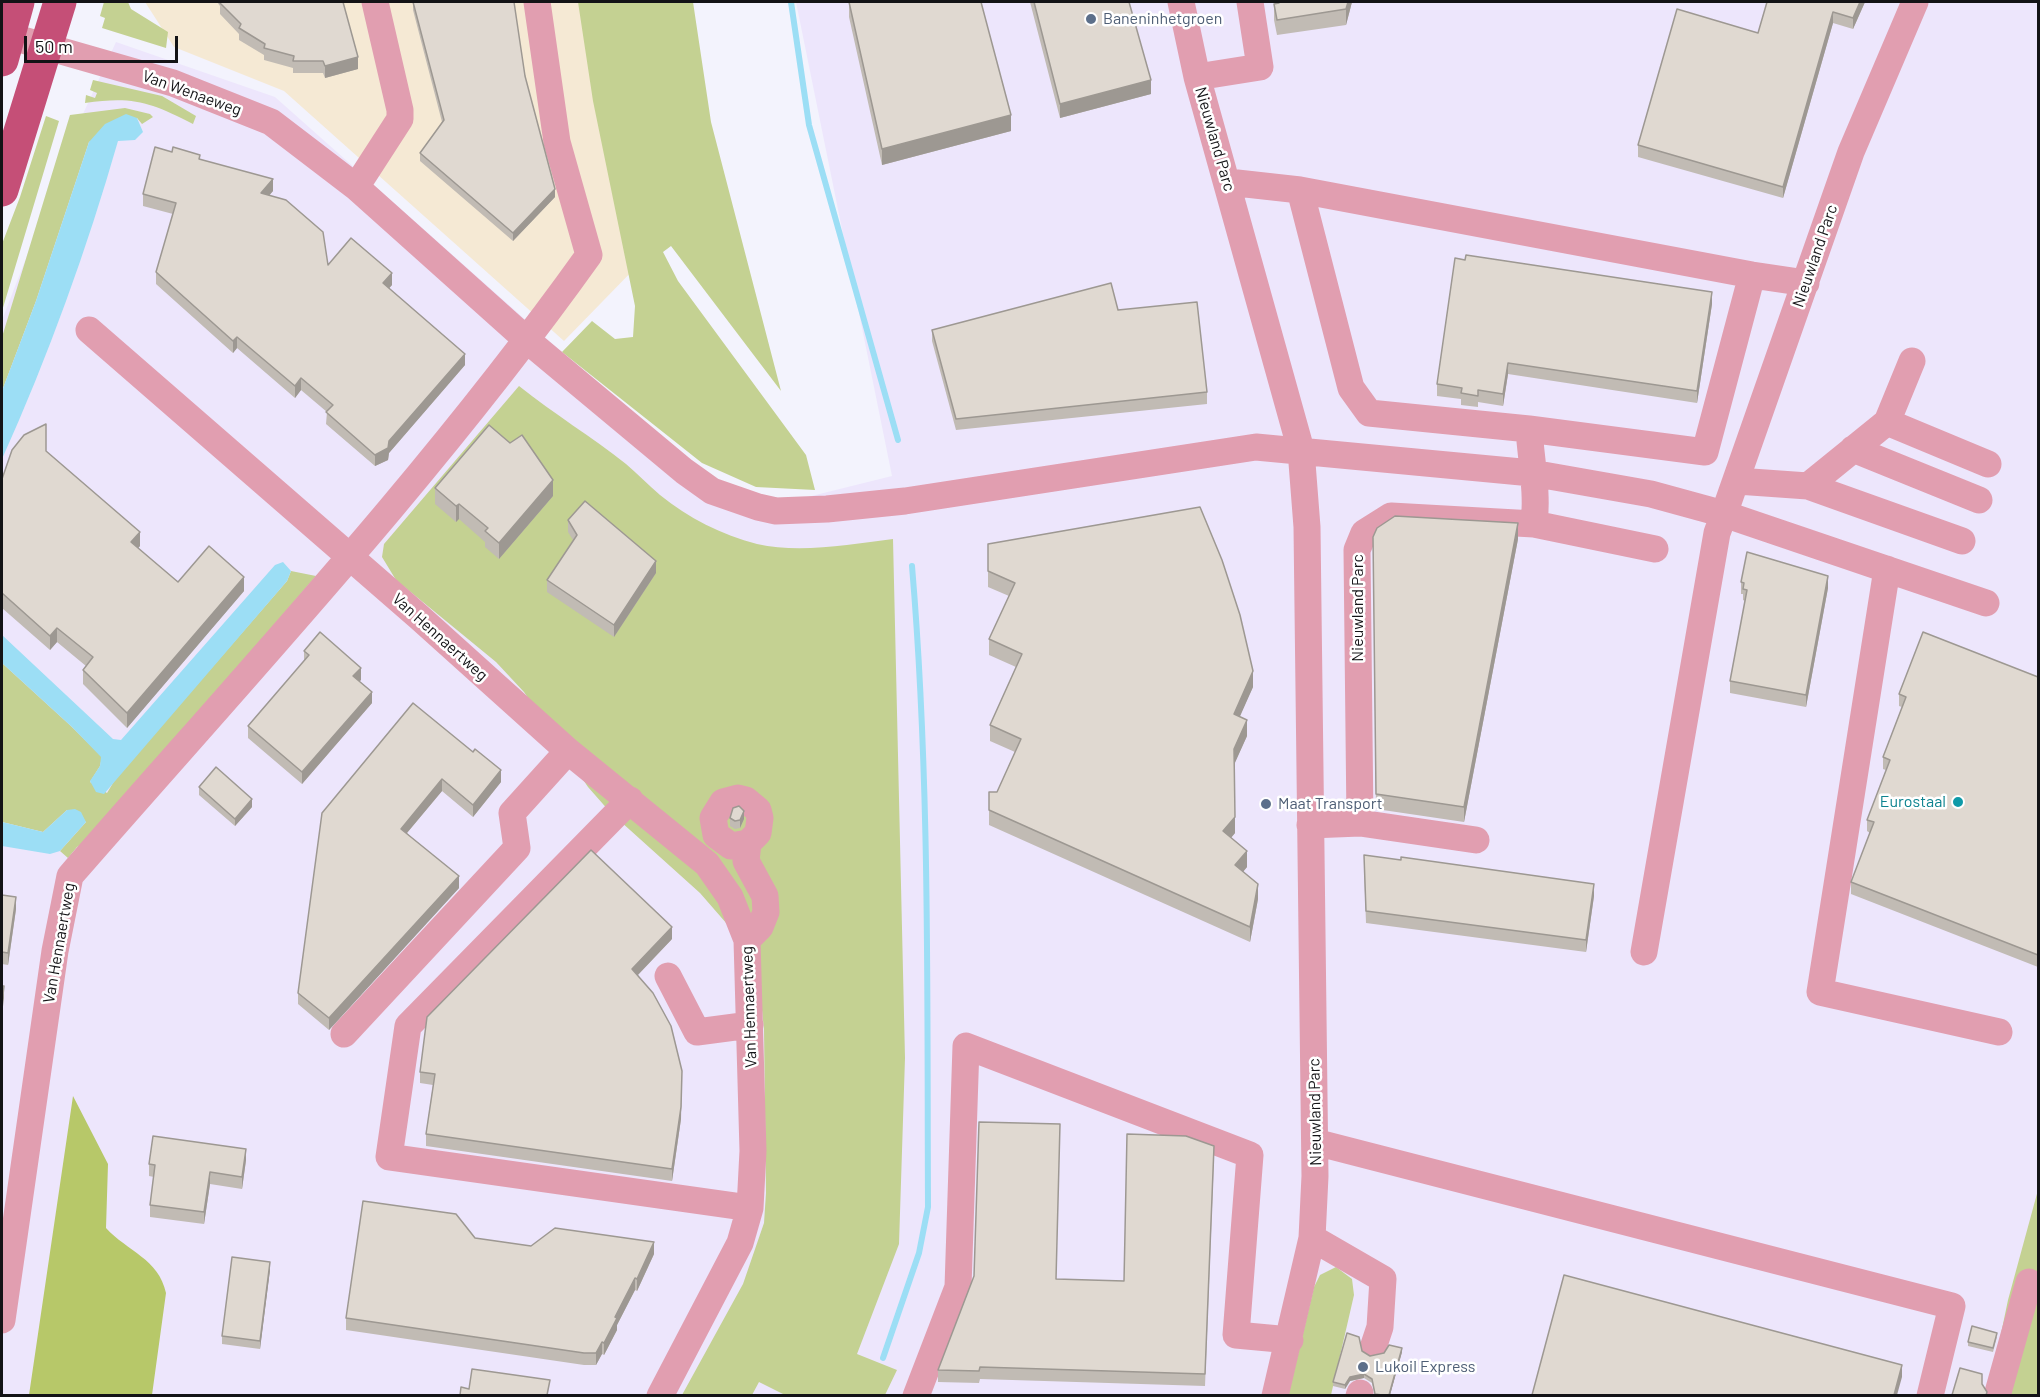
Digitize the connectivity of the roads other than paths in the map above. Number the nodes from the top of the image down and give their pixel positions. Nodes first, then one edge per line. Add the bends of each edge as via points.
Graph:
1 (18, 2) edge
2 (60, 2) edge
3 (375, 2) edge
4 (537, 2) edge
5 (1181, 2) edge
6 (1250, 2) edge
7 (1916, 2) edge
8 (4, 43) edge
9 (47, 48) junction
10 (1197, 77) junction
11 (1228, 183) junction
12 (356, 188) junction
13 (2, 190) edge
14 (1300, 190) junction
15 (1752, 275) junction
16 (1806, 283) junction
17 (89, 330) dead end
18 (528, 341) junction
19 (1912, 361) dead end
20 (1887, 422) junction
21 (1529, 429) junction
22 (1300, 450) junction
23 (1853, 450) junction
24 (1988, 464) dead end
25 (1532, 473) junction
26 (1737, 481) junction
27 (1808, 486) junction
28 (1979, 500) dead end
29 (1724, 514) junction
30 (1534, 524) junction
31 (1962, 541) dead end
32 (1655, 549) dead end
33 (348, 557) junction
34 (1887, 568) junction
35 (1986, 603) dead end
36 (568, 751) junction
37 (630, 800) junction
38 (1360, 823) junction
39 (1310, 825) junction
40 (716, 835) junction
41 (1476, 840) dead end
42 (748, 843) junction
43 (690, 850) junction
44 (747, 940) junction
45 (1644, 952) dead end
46 (668, 975) dead end
47 (750, 1025) junction
48 (2000, 1032) dead end
49 (344, 1034) dead end
50 (1315, 1142) junction
51 (750, 1208) junction
52 (1312, 1238) junction
53 (2029, 1282) dead end
54 (2, 1320) edge
55 (1290, 1340) junction
56 (1374, 1345) dead end
57 (660, 1395) edge
58 (916, 1395) edge
59 (1275, 1395) edge
60 (1930, 1395) edge
61 (1997, 1395) edge

1 - 8 main road
2 - 9 main road
3 - 12 street via 400,110 399,119
4 - 18 street, Van Hennaertweg via 557,142 589,255
5 - 10 street, Nieuwland Parc
6 - 10 street via 1260,67
7 - 16 street, Nieuwland Parc via 1851,152
8 - 9 street, Van Wenaeweg
9 - 12 street, Van Wenaeweg via 173,83 271,122
9 - 13 main road
10 - 11 street, Nieuwland Parc
11 - 14 street
11 - 22 street, Nieuwland Parc
12 - 18 street, Van Wenaeweg
14 - 15 street
14 - 21 street via 1351,388 1369,413
15 - 16 street
15 - 21 street via 1705,452
16 - 26 street, Nieuwland Parc
17 - 33 street, Van Hennaertweg
18 - 22 street, Van Wenaeweg via 712,491 776,511 905,501 1256,447
18 - 33 street, Van Hennaertweg
19 - 20 street
20 - 23 street
20 - 24 street
21 - 25 street
22 - 25 street
22 - 39 street, Nieuwland Parc via 1307,527
23 - 27 street
23 - 28 street
25 - 29 street via 1651,494
25 - 30 street via 1537,498
26 - 27 street
26 - 29 street, Nieuwland Parc
27 - 31 street
29 - 34 street
29 - 45 street, Nieuwland Parc via 1717,533
30 - 32 street, Nieuwland Parc
30 - 38 street, Nieuwland Parc via 1391,516 1365,533 1357,550
33 - 36 street, Van Hennaertweg
33 - 54 street, Van Hennaertweg via 70,876 55,951
34 - 35 street
34 - 48 street via 1820,992
36 - 37 street, Van Hennaertweg
36 - 49 street via 512,813 517,848
37 - 43 street, Van Hennaertweg
37 - 51 street via 408,1026 389,1157
38 - 39 street
38 - 41 street
39 - 50 street, Nieuwland Parc
40 - 42 street via 732,846
40 - 42 street via 713,818 717,808 730,799 746,800 758,810 760,818 758,833
40 - 43 street
42 - 44 street via 746,861 765,896 766,912 760,927
43 - 44 street, Van Hennaertweg via 707,864 730,897
44 - 47 street, Van Hennaertweg
46 - 47 street via 697,1032
47 - 51 street, Van Hennaertweg
50 - 52 street, Nieuwland Parc
50 - 60 street via 1952,1306
51 - 57 street, Van Hennaertweg via 740,1244
52 - 55 street, Nieuwland Parc
52 - 56 street via 1383,1279 1380,1327
53 - 61 street
55 - 58 street via 1236,1335 1250,1155 966,1046 958,1287
55 - 59 street, Nieuwland Parc

